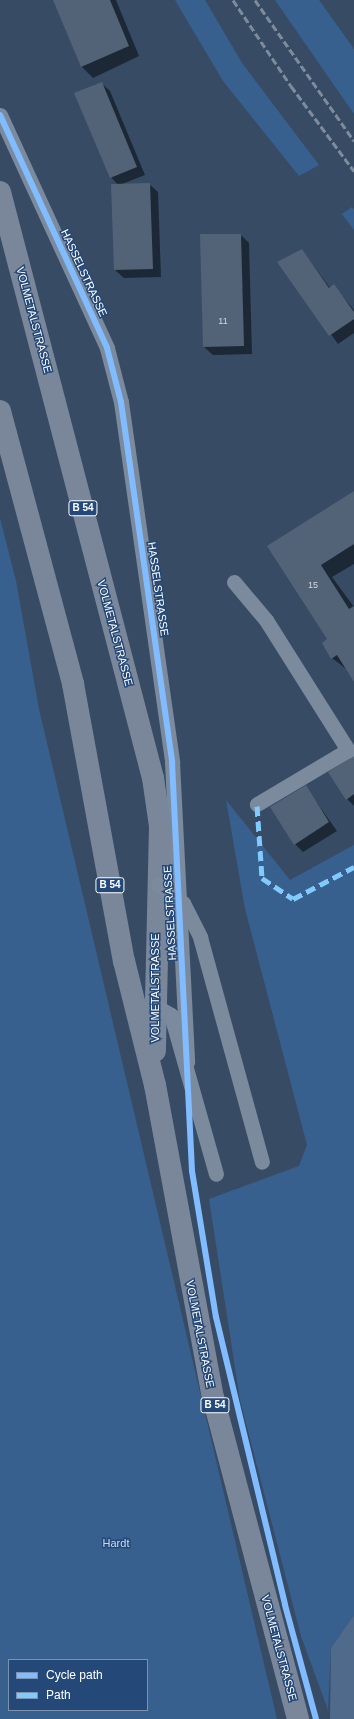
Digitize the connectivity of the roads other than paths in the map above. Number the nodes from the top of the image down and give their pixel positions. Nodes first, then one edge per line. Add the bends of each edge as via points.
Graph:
1 (0, 116) edge
2 (0, 192) edge
3 (0, 411) edge
4 (234, 582) dead end
5 (257, 804) dead end
6 (158, 885) junction
7 (155, 1006) junction
8 (155, 1085) junction
9 (189, 1091) dead end
10 (262, 1162) dead end
11 (216, 1174) dead end
12 (298, 1719) edge

1 - 9 lane, HASSELSTRASSE via 107,348 120,402 172,762
2 - 6 main road, VOLMETALSTRASSE / B 54 via 153,778 160,826
3 - 8 main road, VOLMETALSTRASSE / B 54 via 73,684 124,961
4 - 5 lane via 266,620 348,750
6 - 7 main road, VOLMETALSTRASSE / B 54
6 - 10 lane, bridge via 183,903 200,937
7 - 8 main road, VOLMETALSTRASSE / B 54
7 - 11 lane, bridge via 171,1016
8 - 12 main road, VOLMETALSTRASSE / B 54 via 213,1397

